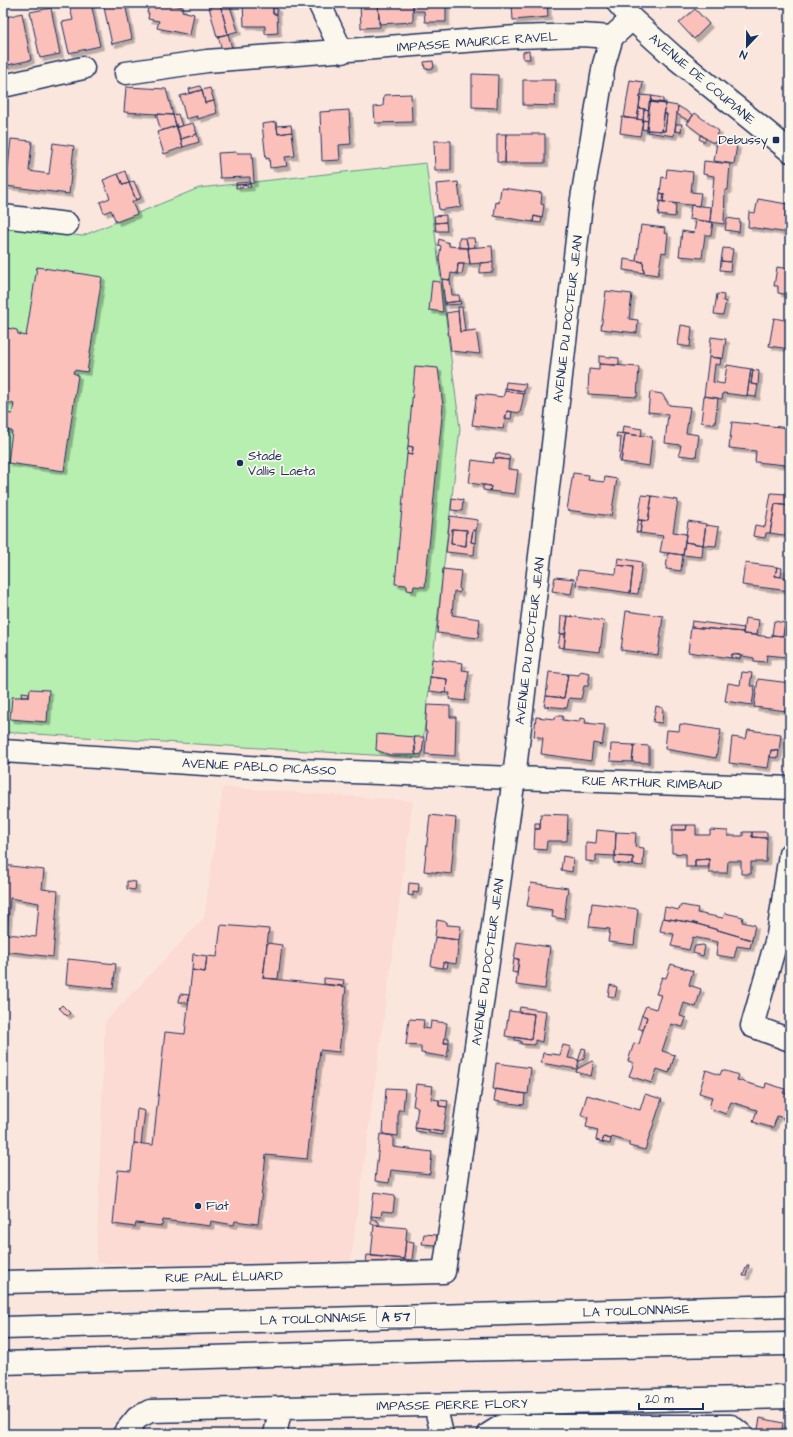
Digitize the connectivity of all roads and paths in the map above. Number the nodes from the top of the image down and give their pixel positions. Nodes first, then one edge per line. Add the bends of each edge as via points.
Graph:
1 (319, 3) edge
2 (625, 11) edge
3 (612, 37) junction
4 (342, 52) junction
5 (83, 68) dead end
6 (126, 73) dead end
7 (3, 86) edge
8 (790, 151) edge
9 (3, 216) edge
10 (67, 224) dead end
11 (3, 751) edge
12 (514, 778) junction
13 (790, 788) edge
14 (790, 854) edge
15 (790, 1040) edge
16 (444, 1272) joint
17 (3, 1282) edge
18 (790, 1306) edge
19 (3, 1328) edge
20 (790, 1344) edge
21 (3, 1363) edge
22 (790, 1397) edge
23 (434, 1405) junction
24 (281, 1408) junction
25 (124, 1434) edge
26 (275, 1434) edge
27 (442, 1434) edge
28 (489, 1434) edge
29 (741, 1434) edge

1 - 4 main road
2 - 3 main road
2 - 8 main road, AVENUE DE COUPIANE via 673,56
3 - 4 main road, IMPASSE MAURICE RAVEL via 517,37
3 - 12 main road, AVENUE DU DOCTEUR JEAN via 604,64 581,205
4 - 6 main road, IMPASSE MAURICE RAVEL via 207,60
5 - 7 main road
9 - 10 main road
11 - 12 main road, AVENUE PABLO PICASSO via 297,770
12 - 13 main road, RUE ARTHUR RIMBAUD
12 - 16 main road, AVENUE DU DOCTEUR JEAN
14 - 15 main road via 778,935 752,1026
16 - 17 main road, RUE PAUL ÉLUARD
18 - 19 main road, LA TOULONNAISE / A 57
20 - 21 main road
22 - 23 main road, IMPASSE PIERRE FLORY
23 - 24 main road, IMPASSE PIERRE FLORY
23 - 27 main road
24 - 25 main road, IMPASSE PIERRE FLORY via 150,1411 137,1418
24 - 26 main road
28 - 29 main road via 502,1426 589,1425 731,1426

